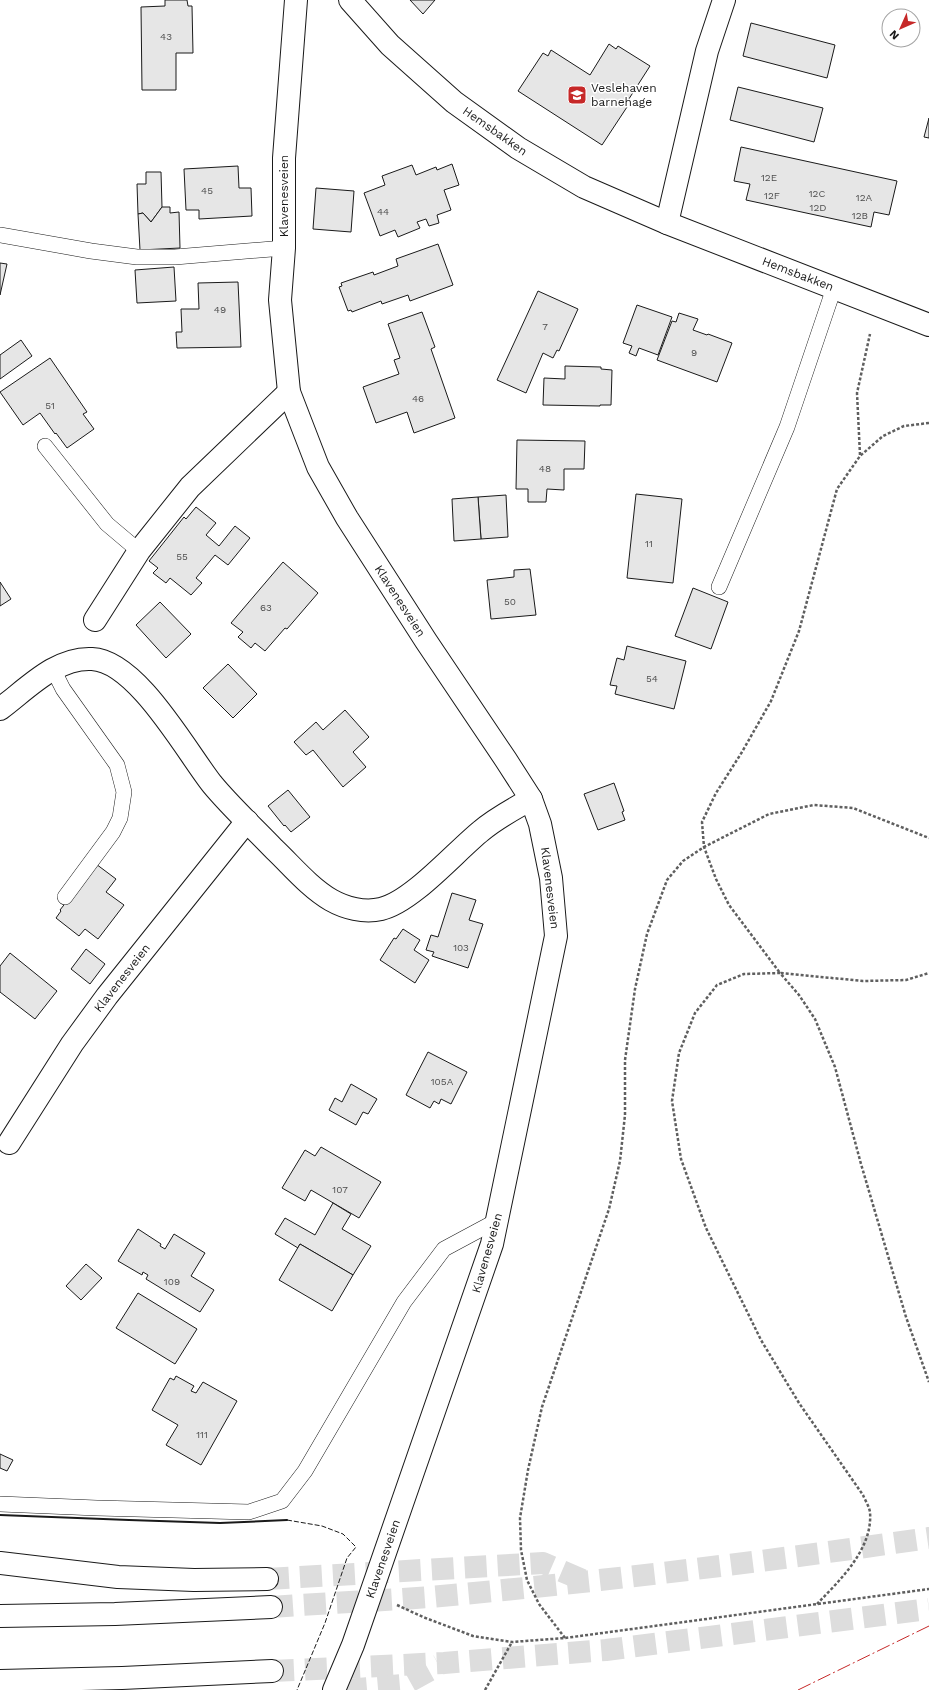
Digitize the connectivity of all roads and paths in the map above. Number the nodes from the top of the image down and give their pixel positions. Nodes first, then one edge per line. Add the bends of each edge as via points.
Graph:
1 (296, 0) edge
2 (350, 0) edge
3 (724, 0) edge
4 (667, 223) junction
5 (0, 235) edge
6 (284, 248) junction
7 (834, 288) junction
8 (877, 305) junction
9 (929, 325) edge
10 (289, 392) junction
11 (929, 423) edge
12 (45, 446) dead end
13 (860, 456) junction
14 (139, 551) junction
15 (719, 587) dead end
16 (95, 620) dead end
17 (53, 669) junction
18 (0, 709) edge
19 (531, 799) junction
20 (246, 821) junction
21 (929, 838) edge
22 (704, 847) junction
23 (65, 897) dead end
24 (780, 973) junction
25 (929, 973) edge
26 (9, 1143) dead end
27 (498, 1220) junction
28 (929, 1382) edge
29 (0, 1504) edge
30 (0, 1563) edge
31 (266, 1579) tunnel mouth
32 (929, 1589) edge
33 (371, 1593) junction
34 (817, 1604) junction
35 (271, 1607) tunnel mouth
36 (0, 1616) edge
37 (565, 1638) junction
38 (512, 1642) junction
39 (272, 1670) tunnel mouth
40 (0, 1681) edge
41 (334, 1690) edge
42 (485, 1690) edge

1 - 6 main road, Klavenesveien via 284,158
2 - 4 main road, Hemsbakken via 390,45 454,102 518,148 584,187
3 - 4 main road via 707,51
4 - 7 main road, Hemsbakken
5 - 6 lane via 137,257 175,257
6 - 10 main road, Klavenesveien via 280,300
7 - 8 main road, Hemsbakken
7 - 15 lane via 787,427
8 - 9 main road, Hemsbakken
8 - 13 path via 857,394
10 - 14 main road via 190,487
10 - 19 main road, Klavenesveien via 318,467 347,518
11 - 13 path via 904,426 883,436
12 - 14 lane via 107,524
13 - 22 path via 837,489 799,631 771,702 716,793 702,822
14 - 16 main road
17 - 18 main road
17 - 20 main road via 71,661 93,659 121,670 143,691 210,782
17 - 23 lane via 63,688 117,764 124,792 120,818 113,832
19 - 20 main road via 482,830 401,901 381,909 364,911 331,900 312,886
19 - 27 main road, Klavenesveien via 540,824 551,878 556,936
20 - 26 main road, Klavenesveien via 107,996 72,1044
21 - 22 path via 853,808 814,805 769,814
22 - 24 path via 729,905
22 - 37 path via 683,861 668,880 647,934 635,989 625,1060 625,1115 620,1161 609,1209 542,1407 528,1470 520,1518 521,1550 527,1580 539,1604
24 - 25 path via 863,981 906,980
24 - 28 path via 815,1019 835,1067 904,1310
24 - 34 path via 744,974 717,985 695,1013 679,1053 672,1101 681,1159 710,1235 762,1340 799,1403 863,1495 870,1510 870,1526 860,1552 846,1574
27 - 29 lane via 444,1249 404,1302 305,1471 282,1501 249,1512
27 - 33 main road, Klavenesveien via 476,1293
30 - 31 main road via 118,1577
32 - 34 path
33 - 38 path via 473,1636
33 - 41 main road, Klavenesveien
34 - 37 path
35 - 36 main road
37 - 38 path
38 - 42 path
39 - 40 main road

